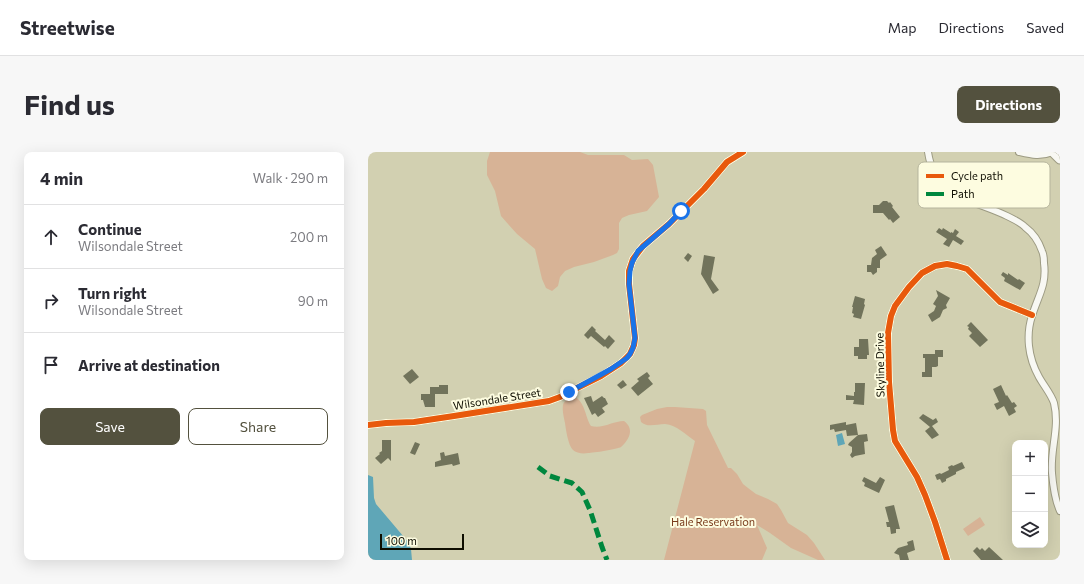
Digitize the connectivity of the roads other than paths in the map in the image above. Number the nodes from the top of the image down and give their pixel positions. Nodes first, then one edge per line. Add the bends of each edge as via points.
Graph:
1 (743, 152) edge
2 (928, 152) edge
3 (1019, 152) edge
4 (1053, 152) edge
5 (1060, 159) edge
6 (929, 162) edge
7 (988, 208) edge
8 (1032, 315) junction
9 (368, 425) edge
10 (1060, 511) edge
11 (948, 560) edge

1 - 9 street, Wilsondale Street via 728,162 669,224 638,251 633,259 629,284 635,338 630,354 621,363 601,376 549,400 414,422
2 - 6 street
3 - 4 street via 1039,156
4 - 5 main road
7 - 8 street via 1025,226 1037,240 1043,254 1045,279
8 - 10 street via 1029,347 1033,364 1054,402 1056,414 1052,472
8 - 11 street, Skyline Drive via 1000,302 967,269 946,264 922,273 908,287 893,311 888,333 889,382 895,441 917,477 936,522

